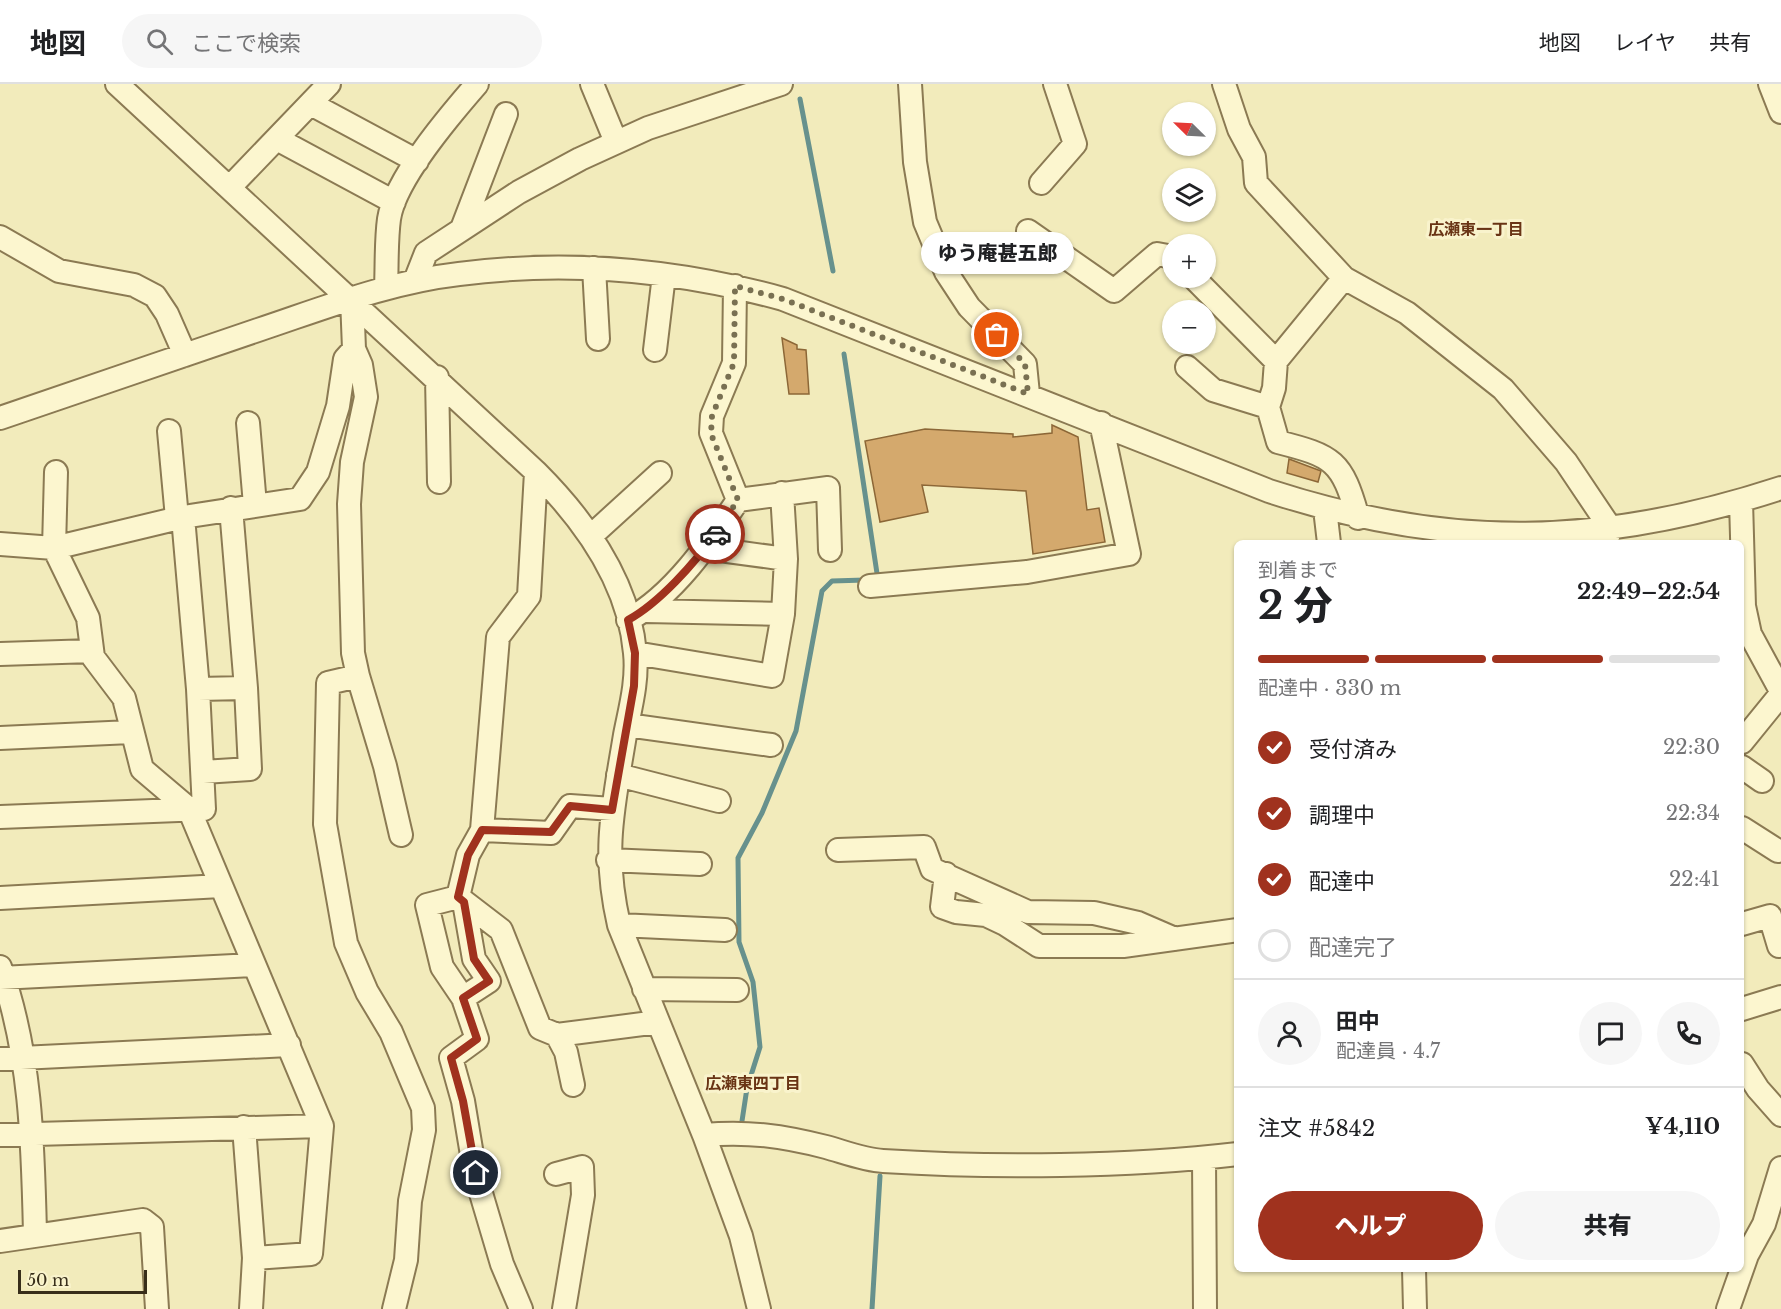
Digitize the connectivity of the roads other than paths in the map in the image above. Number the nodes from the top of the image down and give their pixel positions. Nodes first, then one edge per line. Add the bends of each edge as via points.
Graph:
1 (117, 84) edge
2 (329, 84) edge
3 (477, 84) edge
4 (592, 84) edge
5 (780, 84) edge
6 (910, 84) edge
7 (1055, 84) edge
8 (1224, 84) edge
9 (1770, 84) edge
10 (311, 104) junction
11 (1781, 112) edge
12 (506, 114) dead end
13 (278, 139) junction
14 (616, 142) junction
15 (417, 161) junction
16 (1041, 183) dead end
17 (230, 187) junction
18 (394, 202) junction
19 (463, 226) junction
20 (1028, 231) dead end
21 (0, 237) edge
22 (1162, 255) edge
23 (594, 268) junction
24 (664, 275) junction
25 (1344, 278) junction
26 (415, 281) junction
27 (735, 286) junction
28 (386, 288) junction
29 (1204, 288) edge
30 (352, 298) junction
31 (598, 339) dead end
32 (354, 349) junction
33 (655, 350) dead end
34 (185, 355) junction
35 (1276, 361) junction
36 (1186, 368) dead end
37 (437, 377) junction
38 (1028, 394) junction
39 (1268, 407) junction
40 (0, 418) edge
41 (248, 423) dead end
42 (1101, 423) junction
43 (169, 431) dead end
44 (56, 472) dead end
45 (536, 472) junction
46 (660, 474) dead end
47 (439, 482) dead end
48 (1781, 488) edge
49 (782, 493) junction
50 (738, 500) junction
51 (1741, 501) junction
52 (255, 505) junction
53 (231, 508) junction
54 (1325, 510) junction
55 (180, 518) junction
56 (1358, 518) junction
57 (1392, 534) edge
58 (591, 536) junction
59 (1608, 536) edge
60 (1329, 540) edge
61 (1742, 540) edge
62 (0, 544) edge
63 (54, 548) junction
64 (705, 548) junction
65 (831, 550) dead end
66 (786, 559) junction
67 (870, 586) dead end
68 (1744, 606) edge
69 (783, 614) junction
70 (637, 615) junction
71 (92, 651) junction
72 (635, 653) junction
73 (0, 654) edge
74 (358, 676) junction
75 (246, 688) junction
76 (198, 689) junction
77 (1781, 692) edge
78 (627, 725) junction
79 (131, 732) junction
80 (0, 738) edge
81 (1744, 739) edge
82 (771, 745) dead end
83 (1744, 768) edge
84 (203, 772) junction
85 (618, 775) junction
86 (1762, 781) dead end
87 (719, 801) dead end
88 (189, 809) junction
89 (612, 810) junction
90 (0, 817) edge
91 (1744, 829) edge
92 (482, 830) junction
93 (401, 834) dead end
94 (838, 849) dead end
95 (1778, 851) dead end
96 (608, 860) junction
97 (700, 864) dead end
98 (945, 874) junction
99 (221, 886) junction
100 (0, 898) edge
101 (461, 899) junction
102 (1744, 923) edge
103 (619, 925) junction
104 (724, 930) dead end
105 (1234, 931) edge
106 (1175, 939) junction
107 (1779, 946) dead end
108 (253, 965) junction
109 (1, 974) edge
110 (644, 988) junction
111 (737, 990) dead end
112 (1781, 997) edge
113 (463, 998) junction
114 (1744, 1008) edge
115 (658, 1022) junction
116 (557, 1035) junction
117 (289, 1045) junction
118 (24, 1058) junction
119 (0, 1059) edge
120 (1744, 1072) edge
121 (573, 1084) dead end
122 (1781, 1115) edge
123 (322, 1126) junction
124 (244, 1127) junction
125 (33, 1133) junction
126 (0, 1135) edge
127 (704, 1135) junction
128 (1234, 1154) edge
129 (1204, 1158) junction
130 (1781, 1168) edge
131 (556, 1174) dead end
132 (35, 1234) junction
133 (0, 1241) edge
134 (1744, 1255) edge
135 (254, 1258) junction
136 (1414, 1272) edge
137 (1739, 1272) edge
138 (157, 1309) edge
139 (251, 1309) edge
140 (394, 1309) edge
141 (521, 1309) edge
142 (564, 1309) edge
143 (759, 1309) edge
144 (1205, 1309) edge
145 (1415, 1309) edge
146 (1728, 1309) edge

1 - 17 street
2 - 10 street
3 - 15 street
4 - 14 street
5 - 14 street
6 - 38 street via 915,162 925,222 946,272 969,307 1025,364
7 - 16 street via 1076,144
8 - 25 street via 1239,129 1254,157 1256,183
9 - 11 street
10 - 13 street
10 - 15 street
12 - 19 street
13 - 17 street
13 - 18 street
14 - 19 street
15 - 18 street
17 - 30 street
18 - 28 street via 389,218
19 - 26 street via 426,253
20 - 22 street via 1114,291 1157,254
21 - 34 street via 59,270 134,285 156,296
23 - 24 street
23 - 26 street via 511,269
23 - 31 street
24 - 27 street
24 - 33 street
25 - 35 street
25 - 59 street via 1407,313 1503,389 1566,462
26 - 28 street
27 - 38 street via 783,299
27 - 50 street via 734,363 712,416 711,434
28 - 30 street
29 - 35 street
30 - 32 street
30 - 34 street
30 - 37 street
32 - 52 street via 345,359 338,406 318,472 300,499
32 - 74 street via 366,397 352,462 349,504 352,653
34 - 40 street
35 - 39 street
36 - 39 street via 1213,390
37 - 45 street
37 - 47 street
38 - 42 street
39 - 56 street via 1278,441 1324,455 1335,464 1351,493
41 - 52 street
42 - 54 street
42 - 67 street via 1129,554 1027,572
43 - 55 street
44 - 63 street
45 - 58 street
45 - 92 street via 529,596 498,637
46 - 58 street
48 - 51 street
49 - 50 street
49 - 65 street via 828,488
49 - 66 street
50 - 64 street
51 - 59 street
51 - 61 street
52 - 53 street
53 - 55 street
53 - 75 street
54 - 56 street
54 - 60 street
55 - 63 street
55 - 76 street
56 - 57 street
57 - 59 street
58 - 70 street
62 - 63 street
63 - 71 street via 88,618
64 - 66 street
64 - 70 street
66 - 69 street
68 - 77 street via 1750,634
69 - 70 street
69 - 72 street via 772,676
70 - 72 street
71 - 73 street
71 - 79 street via 124,698
72 - 78 street
74 - 93 street
74 - 140 street via 328,682 325,824 346,943 367,992 391,1032 423,1108 424,1130 410,1201 406,1260
75 - 76 street
75 - 84 street via 250,770
76 - 84 street
77 - 81 street
78 - 82 street
78 - 85 street
79 - 80 street
79 - 88 street via 142,769
83 - 86 street
84 - 88 street via 204,809
85 - 87 street
85 - 89 street
88 - 90 street
88 - 99 street
89 - 92 street via 570,806 551,832
89 - 96 street
91 - 95 street
92 - 101 street via 468,855
94 - 98 street via 924,847 932,869
96 - 97 street
96 - 103 street
98 - 106 street via 1028,912 1094,913
98 - 106 street via 942,907 986,915 1039,946 1123,946
99 - 100 street
99 - 108 street
101 - 113 street via 474,959 489,981
101 - 113 street via 427,905 442,967
101 - 116 street via 501,930 540,1028
102 - 107 street via 1770,916
103 - 104 street
103 - 110 street
105 - 106 street
108 - 109 street
108 - 117 street
109 - 118 street
110 - 111 street
110 - 115 street
112 - 114 street
113 - 141 street via 477,1039 451,1058 479,1185 502,1264
115 - 116 street
115 - 127 street
116 - 121 street via 566,1052
117 - 118 street
117 - 123 street
118 - 119 street
118 - 125 street
120 - 122 street
123 - 124 street
123 - 135 street via 311,1254
124 - 125 street
124 - 135 street
125 - 126 street
125 - 132 street
127 - 129 street via 740,1131 880,1161 1047,1164
127 - 143 street via 741,1236
128 - 129 street
129 - 144 street
130 - 134 street via 1764,1224
131 - 142 street via 582,1167 583,1195
132 - 133 street
132 - 138 street via 143,1220 153,1227
135 - 139 street
136 - 145 street
137 - 146 street

